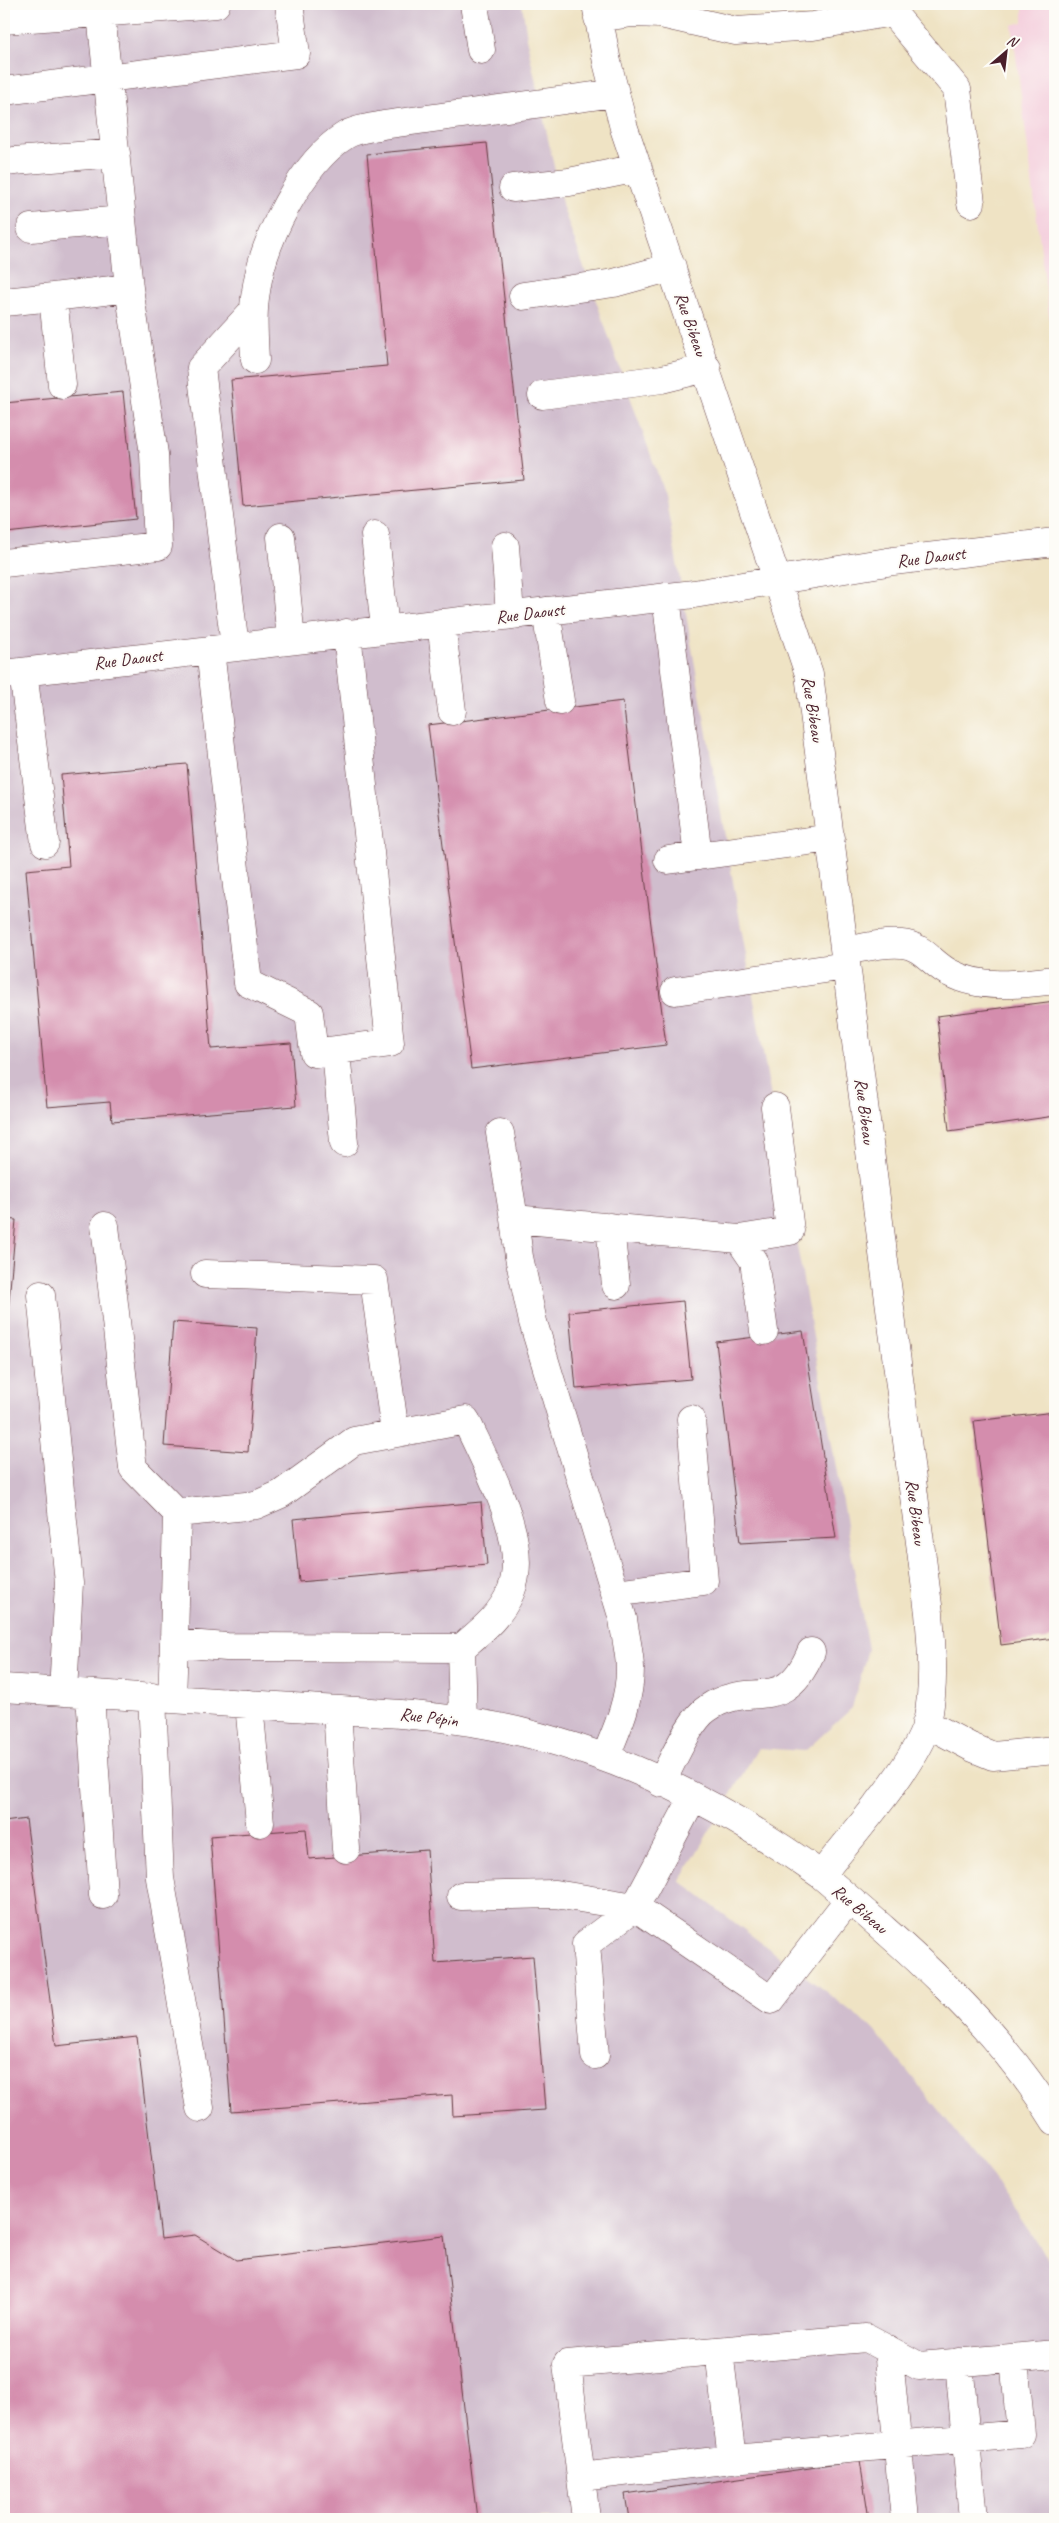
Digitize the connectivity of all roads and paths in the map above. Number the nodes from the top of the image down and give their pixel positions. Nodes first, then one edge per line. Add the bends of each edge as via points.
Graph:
1 (216, 4) edge
2 (289, 4) edge
3 (474, 4) edge
4 (892, 8) edge
5 (101, 9) edge
6 (597, 11) edge
7 (4, 20) edge
8 (481, 50) dead end
9 (108, 78) junction
10 (4, 91) edge
11 (615, 94) junction
12 (116, 153) junction
13 (14, 161) dead end
14 (638, 168) junction
15 (514, 188) dead end
16 (971, 203) dead end
17 (122, 220) junction
18 (31, 228) dead end
19 (672, 267) junction
20 (129, 288) junction
21 (523, 296) dead end
22 (53, 297) junction
23 (4, 302) edge
24 (253, 311) junction
25 (255, 360) dead end
26 (707, 368) junction
27 (62, 385) dead end
28 (542, 395) dead end
29 (375, 535) dead end
30 (281, 537) dead end
31 (1055, 542) edge
32 (505, 546) dead end
33 (4, 563) edge
34 (777, 579) junction
35 (666, 597) junction
36 (546, 611) junction
37 (510, 615) junction
38 (441, 623) junction
39 (385, 629) junction
40 (347, 634) junction
41 (291, 640) junction
42 (223, 648) junction
43 (14, 673) edge
44 (560, 701) dead end
45 (452, 711) dead end
46 (831, 838) junction
47 (44, 843) dead end
48 (698, 856) junction
49 (668, 860) dead end
50 (846, 958) junction
51 (1055, 980) edge
52 (675, 992) dead end
53 (336, 1050) junction
54 (775, 1107) dead end
55 (500, 1133) dead end
56 (344, 1143) dead end
57 (514, 1219) junction
58 (105, 1226) dead end
59 (610, 1227) junction
60 (739, 1239) junction
61 (205, 1274) dead end
62 (616, 1284) dead end
63 (41, 1295) dead end
64 (764, 1331) dead end
65 (691, 1419) dead end
66 (396, 1433) junction
67 (177, 1513) junction
68 (616, 1593) junction
69 (174, 1642) junction
70 (461, 1648) junction
71 (811, 1652) dead end
72 (4, 1688) edge
73 (63, 1692) junction
74 (90, 1694) junction
75 (162, 1698) junction
76 (249, 1704) junction
77 (336, 1710) junction
78 (463, 1721) junction
79 (926, 1723) junction
80 (1055, 1750) edge
81 (605, 1758) junction
82 (661, 1782) junction
83 (693, 1798) junction
84 (260, 1823) dead end
85 (346, 1849) dead end
86 (821, 1875) junction
87 (103, 1895) dead end
88 (461, 1896) dead end
89 (849, 1899) junction
90 (635, 1907) junction
91 (595, 2055) dead end
92 (200, 2108) dead end
93 (1055, 2121) edge
94 (888, 2349) junction
95 (719, 2351) junction
96 (1055, 2354) edge
97 (1014, 2358) junction
98 (960, 2362) junction
99 (965, 2439) junction
100 (898, 2445) junction
101 (732, 2460) junction
102 (581, 2477) junction
103 (586, 2519) edge
104 (905, 2519) edge
105 (973, 2519) edge

1 - 5 street
2 - 9 street via 296,54
3 - 8 street
4 - 6 street via 813,26 736,31 661,14
4 - 16 street via 957,89
5 - 7 street
5 - 9 street
6 - 11 street, Rue Bibeau
9 - 10 street
9 - 12 street
11 - 14 street, Rue Bibeau
11 - 24 street via 383,125 348,133 314,163 292,197 272,236 260,270
12 - 13 street
12 - 17 street
14 - 15 street via 577,181
14 - 19 street, Rue Bibeau
17 - 18 street
17 - 20 street
19 - 21 street via 636,278
19 - 26 street, Rue Bibeau
20 - 22 street
20 - 33 street via 154,454 158,546
22 - 23 street
22 - 27 street
24 - 25 street
24 - 42 street via 202,368
26 - 28 street via 662,379
26 - 34 street, Rue Bibeau
29 - 39 street
30 - 41 street
31 - 34 street, Rue Daoust via 893,561
32 - 37 street
34 - 35 street, Rue Daoust
34 - 46 street, Rue Bibeau via 809,674
35 - 36 street, Rue Daoust
35 - 48 street
36 - 37 street, Rue Daoust
36 - 44 street
37 - 38 street, Rue Daoust
38 - 39 street, Rue Daoust
38 - 45 street
39 - 40 street, Rue Daoust
40 - 41 street, Rue Daoust
40 - 53 street via 390,1043
41 - 42 street, Rue Daoust
42 - 43 street, Rue Daoust
42 - 53 street via 248,983 309,1013 314,1053
43 - 47 street
46 - 48 street
46 - 50 street, Rue Bibeau
48 - 49 street
50 - 51 street via 903,944 964,979 1009,985
50 - 52 street
50 - 79 street, Rue Bibeau via 929,1613 933,1674
53 - 56 street
54 - 60 street via 790,1231
55 - 57 street
57 - 59 street
57 - 68 street via 533,1322
58 - 67 street via 134,1468
59 - 60 street
59 - 62 street
60 - 64 street via 754,1261
61 - 66 street via 374,1280
63 - 73 street via 68,1583
65 - 68 street via 704,1581
66 - 67 street via 354,1441 281,1494 256,1505
66 - 70 street via 466,1420 509,1518 515,1544 512,1590 493,1620
67 - 69 street
68 - 81 street via 630,1668 625,1708
69 - 70 street via 227,1647
69 - 75 street
70 - 78 street
71 - 82 street via 803,1671 791,1685 771,1693 724,1699 705,1709
72 - 73 street, Rue Pépin
73 - 74 street, Rue Pépin
74 - 75 street, Rue Pépin
74 - 87 street
75 - 76 street, Rue Pépin
75 - 92 street via 160,1878
76 - 77 street, Rue Pépin
76 - 84 street
77 - 78 street, Rue Pépin via 416,1714
77 - 85 street
78 - 81 street, Rue Pépin via 531,1734
79 - 80 street via 993,1756
79 - 86 street, Rue Bibeau via 903,1767
81 - 82 street, Rue Pépin
82 - 83 street, Rue Pépin
83 - 86 street, Rue Pépin via 758,1833
83 - 90 street
86 - 89 street, Rue Bibeau
88 - 90 street via 554,1894
89 - 90 street via 772,2000
89 - 93 street, Rue Bibeau via 908,1949 969,2012 1018,2069
90 - 91 street via 586,1944
94 - 95 street via 866,2338
94 - 98 street via 919,2366
94 - 100 street
95 - 101 street
95 - 102 street via 568,2364
96 - 97 street
97 - 98 street
97 - 99 street via 1021,2434
98 - 99 street
99 - 100 street
99 - 105 street
100 - 101 street
100 - 104 street
101 - 102 street
102 - 103 street

